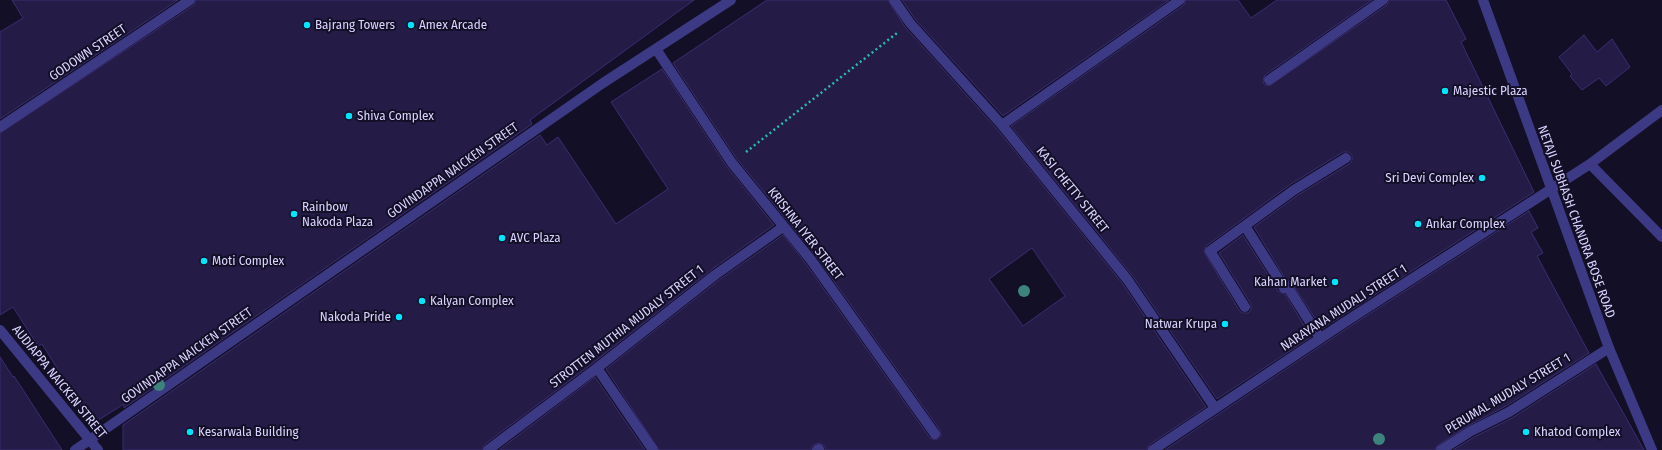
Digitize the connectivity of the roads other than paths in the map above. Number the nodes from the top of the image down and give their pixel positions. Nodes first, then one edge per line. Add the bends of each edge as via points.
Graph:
1 (190, 0) edge
2 (731, 0) edge
3 (894, 0) edge
4 (1180, 0) edge
5 (1382, 0) edge
6 (1483, 0) edge
7 (656, 49) junction
8 (1270, 80) dead end
9 (1662, 110) edge
10 (1002, 125) junction
11 (0, 127) edge
12 (1346, 158) dead end
13 (1590, 164) junction
14 (1550, 190) junction
15 (1245, 226) junction
16 (783, 227) junction
17 (1662, 237) edge
18 (1246, 307) dead end
19 (0, 330) edge
20 (1320, 338) junction
21 (1608, 348) junction
22 (597, 368) junction
23 (1215, 408) junction
24 (935, 434) dead end
25 (90, 440) junction
26 (75, 450) edge
27 (98, 450) edge
28 (488, 450) edge
29 (653, 450) edge
30 (1153, 450) edge
31 (1441, 450) edge
32 (1652, 450) edge

1 - 11 street, GODOWN STREET
2 - 7 street, GOVINDAPPA NAICKEN STREET
3 - 10 street, KASI CHETTY STREET via 910,23
4 - 10 street
5 - 8 street
6 - 14 street, NETAJI SUBHASH CHANDRA BOSE ROAD
7 - 16 street, KRISHNA IYER STREET via 732,163
7 - 25 street, GOVINDAPPA NAICKEN STREET via 603,83
9 - 13 street, NARAYANA MUDALI STREET 1
10 - 23 street, KASI CHETTY STREET via 1127,279
12 - 15 street via 1312,178
13 - 14 street, NARAYANA MUDALI STREET 1
13 - 17 street
14 - 20 street, NARAYANA MUDALI STREET 1
14 - 21 street, NETAJI SUBHASH CHANDRA BOSE ROAD
15 - 18 street via 1210,251
15 - 20 street via 1284,288 1287,286
16 - 22 street, STROTTEN MUTHIA MUDALY STREET 1 via 715,275
16 - 24 street, KRISHNA IYER STREET via 811,260
19 - 25 street, AUDIAPPA NAICKEN STREET
20 - 23 street, NARAYANA MUDALI STREET 1
21 - 31 street, PERUMAL MUDALY STREET 1 via 1509,412
21 - 32 street, NETAJI SUBHASH CHANDRA BOSE ROAD
22 - 28 street, STROTTEN MUTHIA MUDALY STREET 1
22 - 29 street
23 - 30 street, NARAYANA MUDALI STREET 1
25 - 26 street, GOVINDAPPA NAICKEN STREET
25 - 27 street, AUDIAPPA NAICKEN STREET

